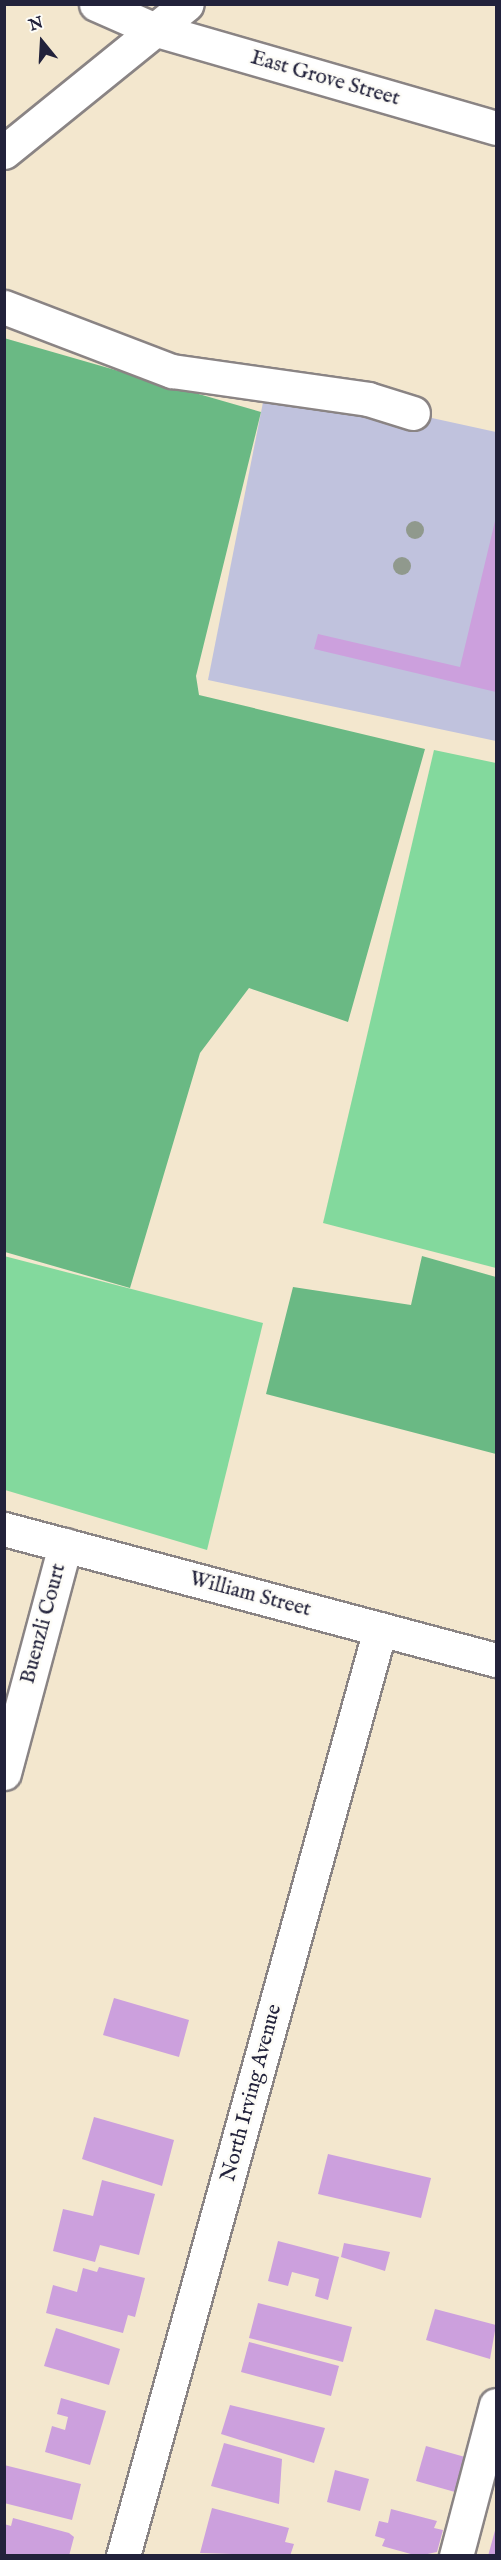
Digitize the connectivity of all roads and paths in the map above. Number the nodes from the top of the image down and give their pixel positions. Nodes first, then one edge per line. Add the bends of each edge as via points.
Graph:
1 (96, 4) edge
2 (187, 4) edge
3 (153, 29) junction
4 (496, 129) edge
5 (4, 152) edge
6 (4, 307) edge
7 (413, 413) dead end
8 (4, 1529) edge
9 (65, 1545) junction
10 (380, 1629) junction
11 (496, 1660) edge
12 (4, 1773) edge
13 (496, 2405) edge
14 (123, 2556) edge
15 (456, 2556) edge

1 - 3 street, East Grove Street
2 - 3 street
3 - 4 street, East Grove Street
3 - 5 street
6 - 7 street via 172,371 368,399
8 - 9 street, William Street
9 - 10 street, William Street
9 - 12 street, Buenzli Court
10 - 11 street, William Street
10 - 14 street, North Irving Avenue
13 - 15 street

